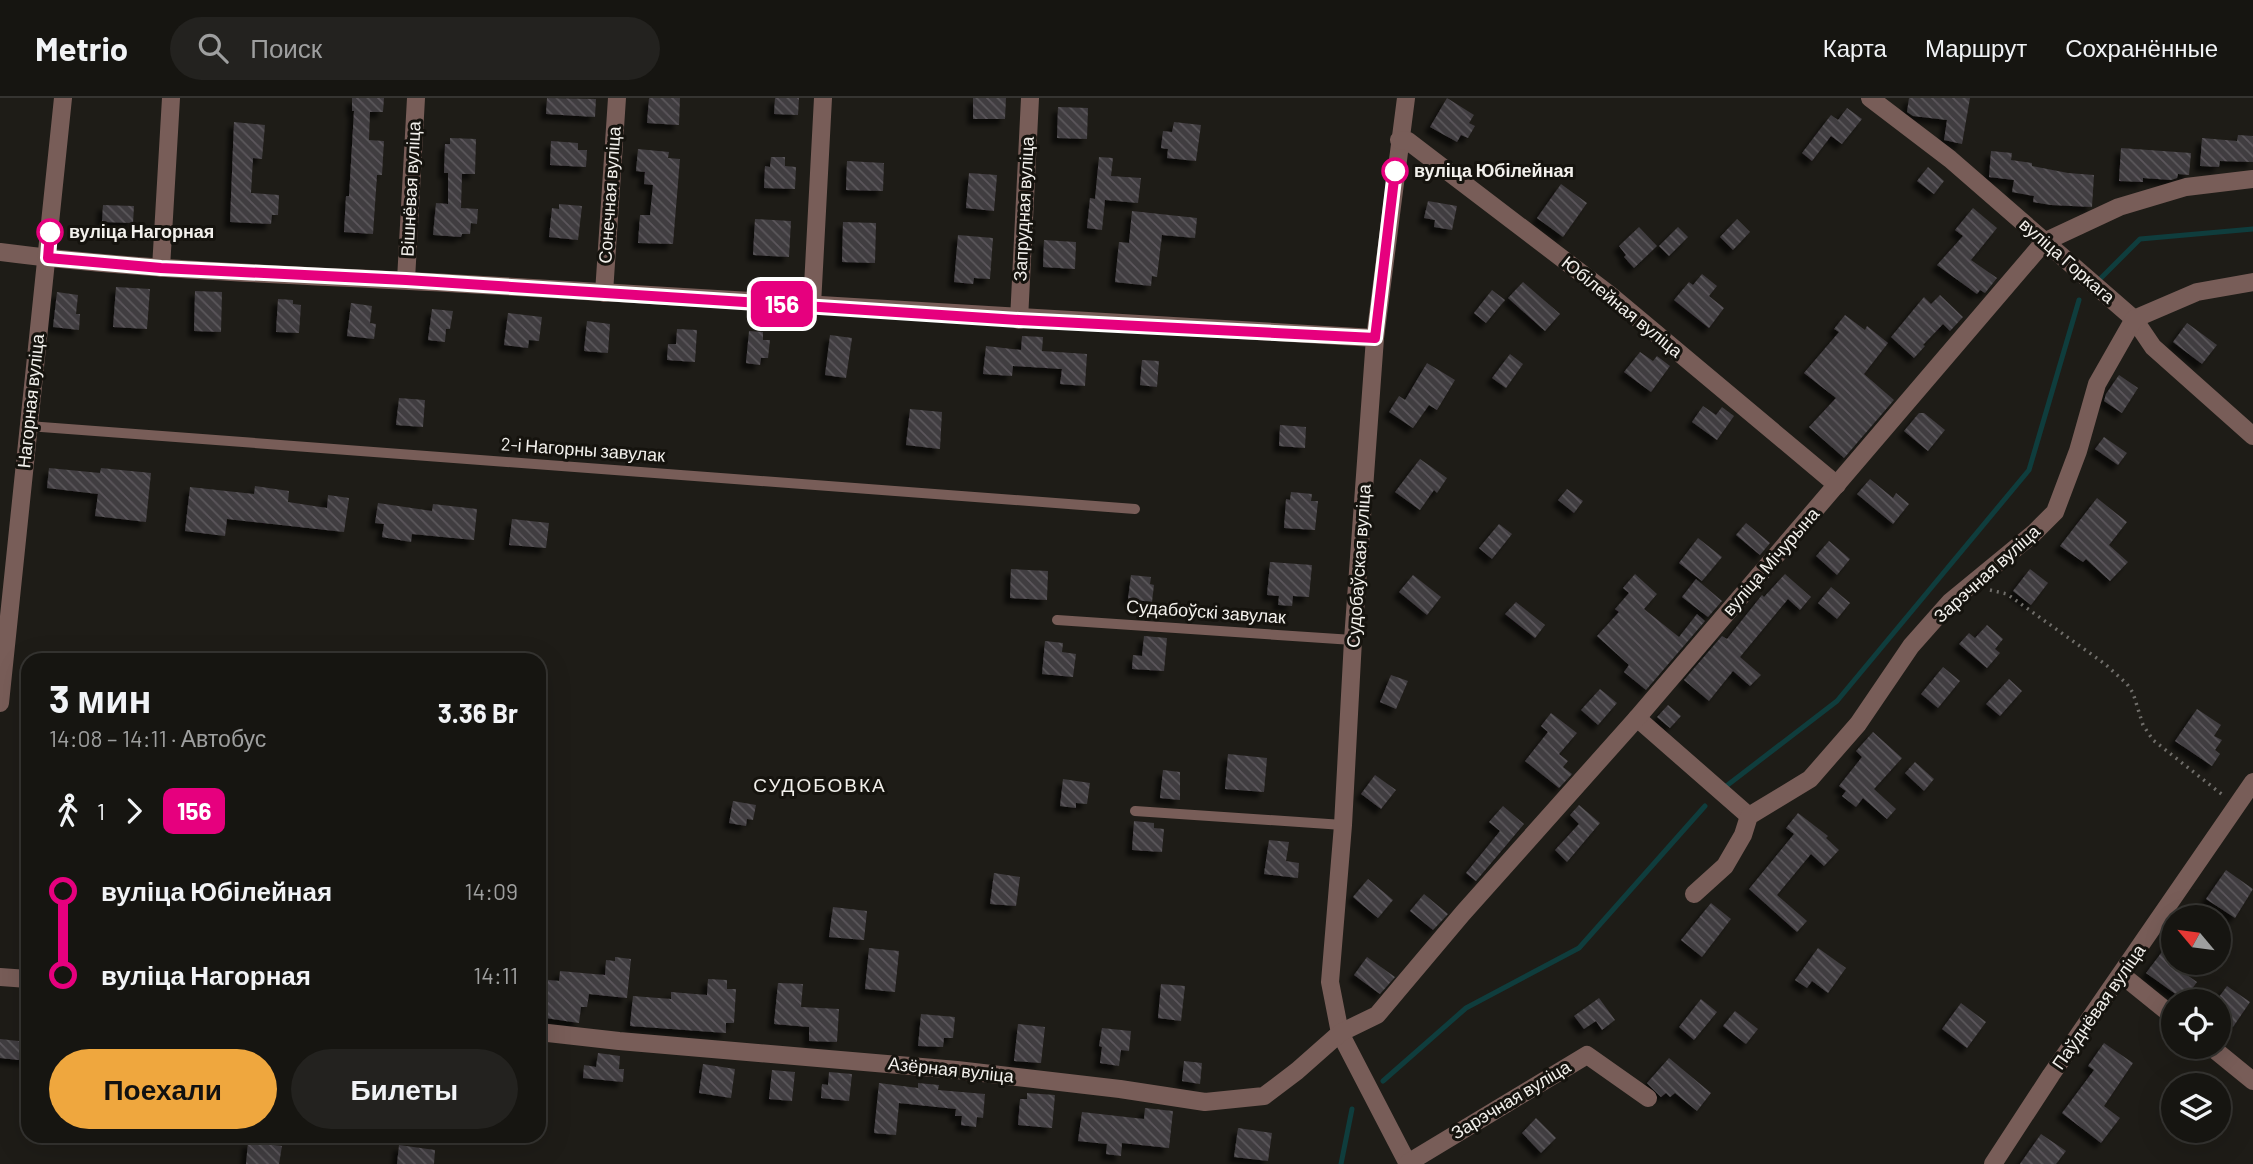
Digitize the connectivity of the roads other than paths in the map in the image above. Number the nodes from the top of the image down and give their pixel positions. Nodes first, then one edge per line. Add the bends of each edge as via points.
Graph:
1 (63, 98) edge
2 (171, 98) edge
3 (416, 98) edge
4 (617, 98) edge
5 (823, 98) edge
6 (1030, 98) edge
7 (1406, 98) edge
8 (1870, 98) edge
9 (1399, 139) junction
10 (2253, 179) edge
11 (2044, 242) junction
12 (0, 252) edge
13 (48, 258) junction
14 (161, 268) junction
15 (406, 280) junction
16 (2253, 282) edge
17 (604, 293) junction
18 (812, 305) junction
19 (2134, 319) junction
20 (1019, 320) junction
21 (1375, 338) junction
22 (28, 426) junction
23 (2253, 436) edge
24 (1837, 485) junction
25 (1135, 509) dead end
26 (1057, 620) dead end
27 (1353, 640) junction
28 (0, 703) edge
29 (1637, 718) junction
30 (2253, 782) edge
31 (1135, 811) dead end
32 (1749, 816) junction
33 (1343, 825) junction
34 (1694, 894) dead end
35 (2122, 975) junction
36 (0, 977) edge
37 (21, 978) edge
38 (2161, 1006) edge
39 (546, 1033) edge
40 (1340, 1034) junction
41 (2226, 1059) edge
42 (2253, 1081) edge
43 (1648, 1098) dead end
44 (1408, 1163) edge
45 (1993, 1164) edge

1 - 13 street, Нагорная вуліца
2 - 14 street
3 - 15 street, Вішнёвая вуліца
4 - 17 street, Сонечная вуліца
5 - 18 street
6 - 20 street, Запрудная вуліца
7 - 9 street, Судобаўская вуліца
8 - 11 street, вуліца Горкага via 1950,159
9 - 21 street, Судобаўская вуліца
9 - 24 street, Юбілейная вуліца via 1408,141 1610,295
10 - 11 street, вуліца Мічурына via 2186,187 2119,207
11 - 19 street, вуліца Горкага
11 - 24 street, вуліца Мічурына
12 - 13 street
13 - 14 street
13 - 22 street, Нагорная вуліца
14 - 15 street
15 - 17 street
16 - 19 street via 2197,292
17 - 18 street
18 - 20 street
19 - 23 street, вуліца Горкага via 2152,347
19 - 32 street, Зарэчная вуліца via 2097,384 2055,512 1950,602 1911,646 1858,724 1810,779
20 - 21 street
21 - 27 street, Судобаўская вуліца
22 - 25 lane, 2-і Нагорны завулак
22 - 28 street, Нагорная вуліца
24 - 29 street, вуліца Мічурына
26 - 27 lane, Судабоўскі завулак
27 - 33 street, Судобаўская вуліца
29 - 32 street
29 - 40 street, вуліца Мічурына via 1377,1015
30 - 35 street, Паўднёвая вуліца
31 - 33 lane
32 - 34 street via 1725,866
33 - 40 street, Судобаўская вуліца via 1329,982
35 - 38 street
35 - 45 street, Паўднёвая вуліца
36 - 37 street
39 - 40 street, Азёрная вуліца via 957,1070 1205,1102 1265,1096
40 - 44 street, Зарэчная вуліца
41 - 42 street
43 - 44 street, Зарэчная вуліца via 1587,1055

